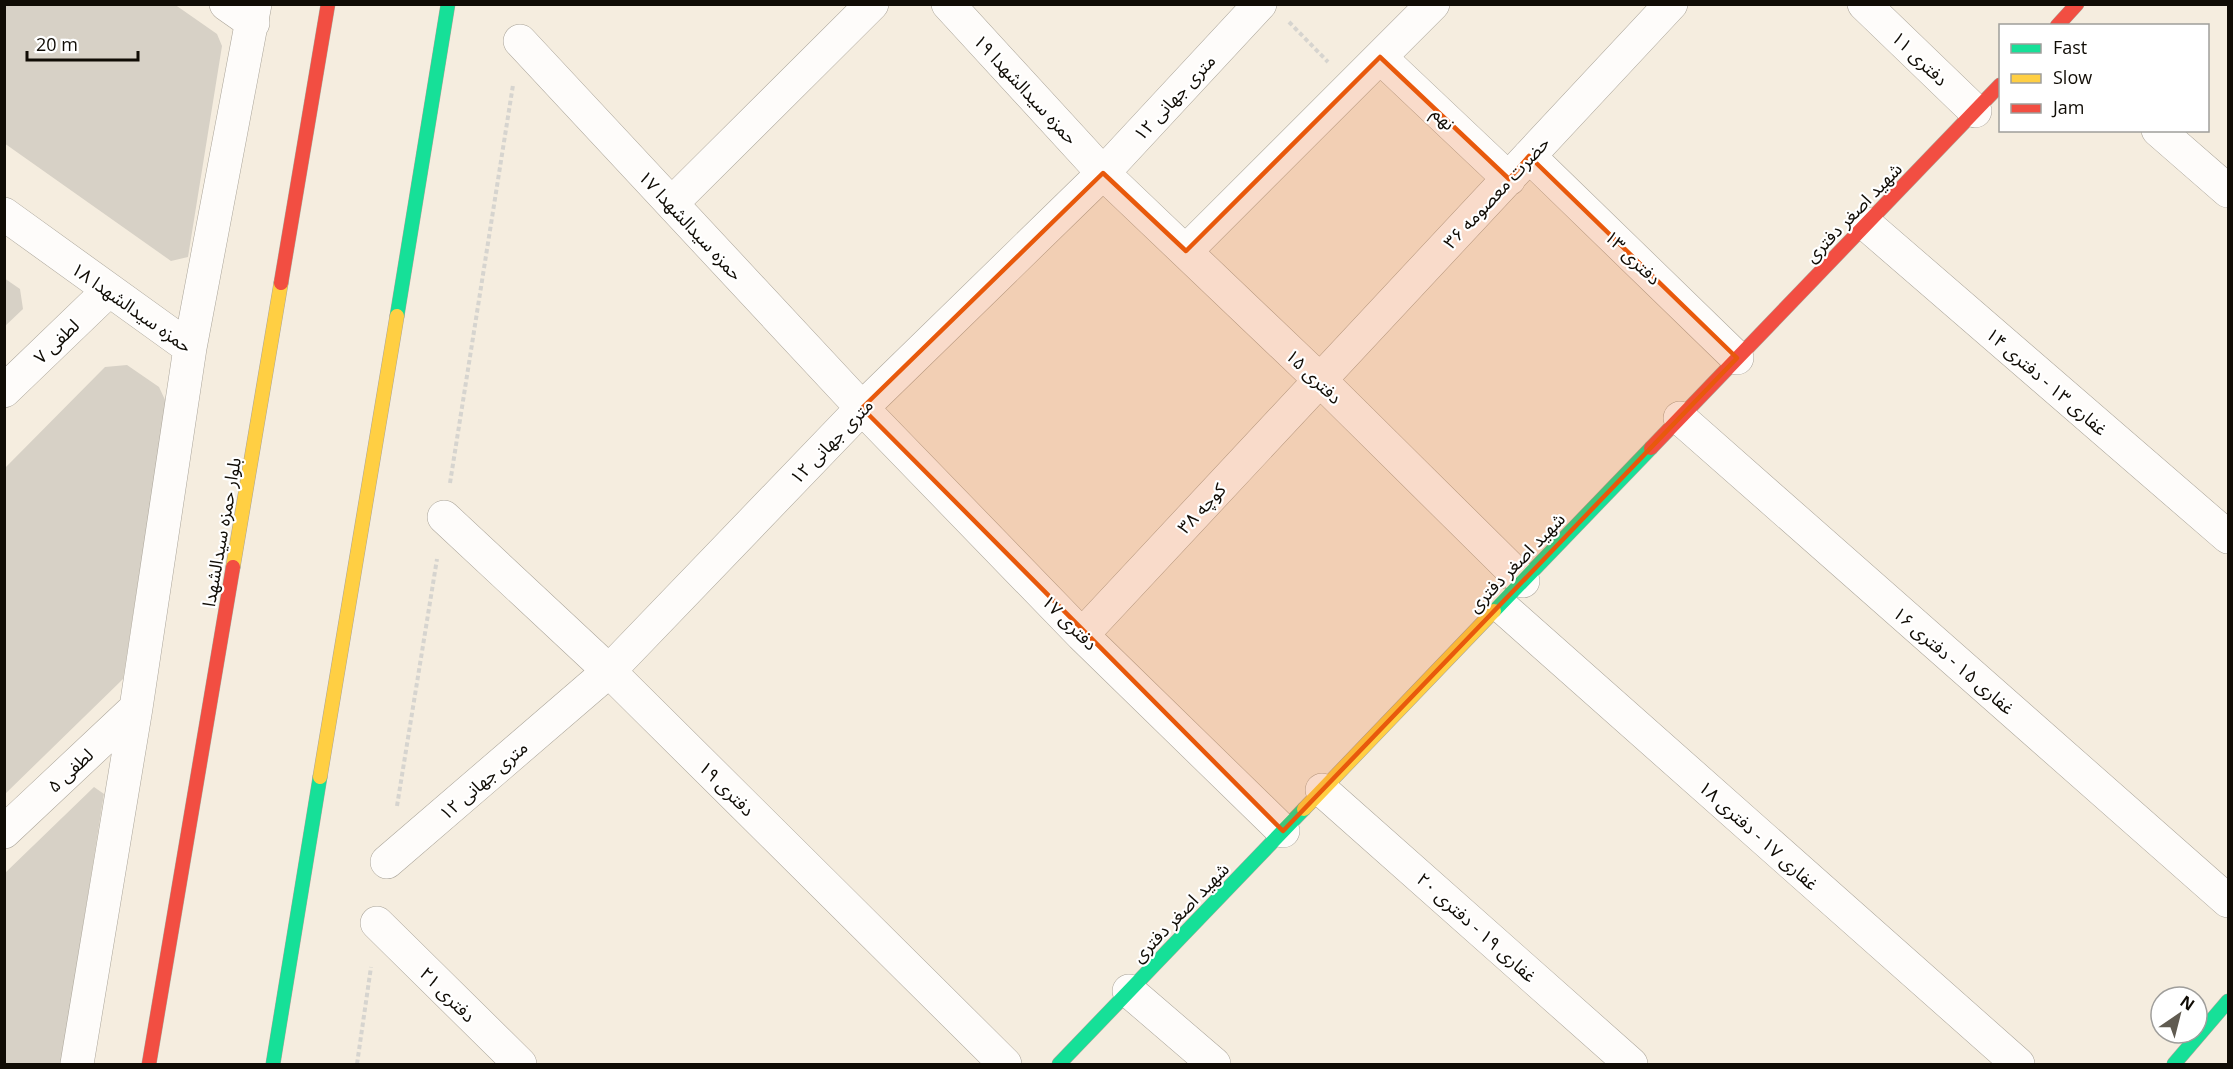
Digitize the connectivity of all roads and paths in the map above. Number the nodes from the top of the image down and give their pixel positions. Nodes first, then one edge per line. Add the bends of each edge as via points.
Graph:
1 (226, 4) edge
2 (328, 4) edge
3 (448, 4) edge
4 (872, 4) edge
5 (948, 4) edge
6 (1260, 4) edge
7 (1433, 4) edge
8 (1671, 4) edge
9 (1864, 4) edge
10 (2077, 4) edge
11 (254, 14) edge
12 (1287, 21) dead end
13 (2059, 24) edge
14 (520, 41) dead end
15 (1380, 57) junction
16 (1351, 86) junction
17 (1999, 87) edge
18 (1975, 111) junction
19 (2160, 132) edge
20 (1519, 168) junction
21 (1103, 173) junction
22 (2229, 191) edge
23 (672, 203) junction
24 (4, 214) edge
25 (1866, 224) junction
26 (1186, 251) junction
27 (108, 291) junction
28 (190, 348) junction
29 (1737, 358) junction
30 (1320, 380) junction
31 (4, 391) edge
32 (862, 408) junction
33 (1680, 418) junction
34 (444, 517) dead end
35 (2229, 537) edge
36 (1523, 581) junction
37 (1500, 605) junction
38 (1082, 635) junction
39 (609, 671) junction
40 (136, 708) junction
41 (1322, 790) junction
42 (1283, 831) junction
43 (4, 832) edge
44 (387, 862) dead end
45 (2229, 901) edge
46 (377, 923) dead end
47 (1129, 991) junction
48 (2229, 1001) edge
49 (77, 1065) edge
50 (149, 1065) edge
51 (273, 1065) edge
52 (520, 1065) edge
53 (1005, 1065) edge
54 (1059, 1065) edge
55 (1214, 1065) edge
56 (1631, 1065) edge
57 (2018, 1065) edge
58 (2174, 1065) edge

1 - 11 street
2 - 50 main road, بلوار حمزه سیدالشهدا
3 - 51 main road
4 - 23 street
5 - 21 street, حمزه سیدالشهدا ۱۹
6 - 21 street, ۱۲ متری جهانی
7 - 15 street
8 - 20 street, حضرت معصومه ۳۶
9 - 18 street, دفتری ۱۱
10 - 13 main road
11 - 28 street
12 - 16 path
14 - 23 street, حمزه سیدالشهدا ۱۷
15 - 16 street
15 - 20 street, نهم
16 - 26 street
17 - 18 main road, شهید اصغر دفتری
18 - 25 main road, شهید اصغر دفتری
19 - 22 street
20 - 29 street, دفتری ۱۳
20 - 30 street, حضرت معصومه ۳۶
21 - 26 street, دفتری ۱۵
21 - 32 street, ۱۲ متری جهانی
23 - 32 street, حمزه سیدالشهدا ۱۷
24 - 27 street, حمزه سیدالشهدا ۱۸
25 - 29 main road, شهید اصغر دفتری
25 - 35 street, غفاری ۱۳ - دفتری ۱۴
26 - 30 street, دفتری ۱۵
27 - 28 street, حمزه سیدالشهدا ۱۸
27 - 31 street, لطفی ۷
28 - 40 street
29 - 33 main road, شهید اصغر دفتری
30 - 36 street, دفتری ۱۵
30 - 38 street, کوچه ۳۸
32 - 38 street, دفتری ۱۷
32 - 39 street, ۱۲ متری جهانی
33 - 36 main road, شهید اصغر دفتری
33 - 45 street, غفاری ۱۵ - دفتری ۱۶
34 - 39 street, دفتری ۱۹
36 - 37 main road, شهید اصغر دفتری
37 - 41 main road, شهید اصغر دفتری
37 - 57 street, غفاری ۱۷ - دفتری ۱۸
38 - 42 street, دفتری ۱۷
39 - 44 street, ۱۲ متری جهانی
39 - 53 street, دفتری ۱۹
40 - 43 street, لطفی ۵
40 - 49 street
41 - 42 main road, شهید اصغر دفتری
41 - 56 street, غفاری ۱۹ - دفتری ۲۰
42 - 47 main road, شهید اصغر دفتری
46 - 52 street, دفتری ۲۱
47 - 54 main road, شهید اصغر دفتری
47 - 55 street
48 - 58 main road

